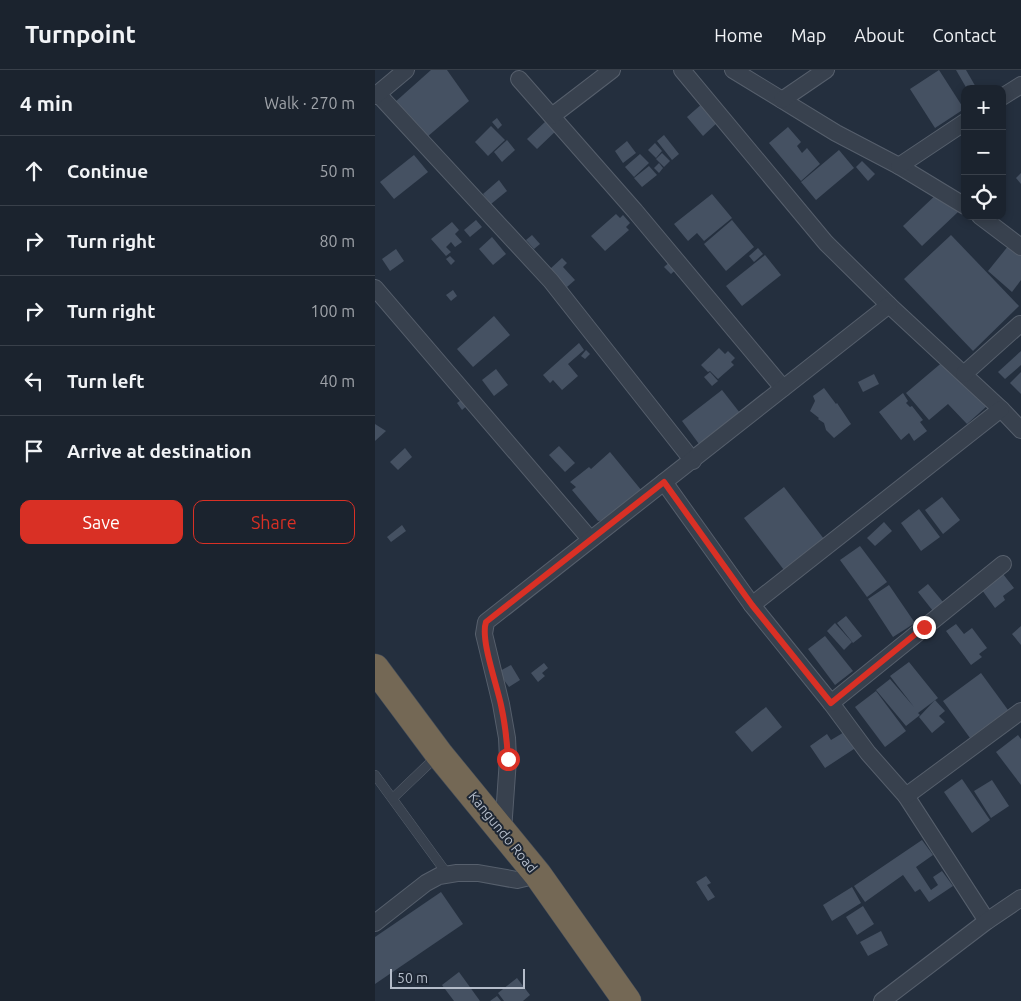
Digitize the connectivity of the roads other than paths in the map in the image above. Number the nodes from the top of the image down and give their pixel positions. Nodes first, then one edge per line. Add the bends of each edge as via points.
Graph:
1 (406, 70) edge
2 (612, 70) edge
3 (682, 70) edge
4 (733, 70) edge
5 (826, 70) edge
6 (519, 79) dead end
7 (1021, 85) edge
8 (1006, 94) edge
9 (377, 95) edge
10 (782, 100) junction
11 (551, 116) junction
12 (961, 125) edge
13 (899, 166) junction
14 (961, 204) edge
15 (985, 220) edge
16 (1021, 246) edge
17 (375, 288) edge
18 (889, 305) junction
19 (1020, 324) dead end
20 (964, 374) junction
21 (783, 388) junction
22 (1001, 410) junction
23 (1021, 430) edge
24 (693, 461) junction
25 (664, 482) junction
26 (590, 539) junction
27 (1003, 564) dead end
28 (752, 605) junction
29 (375, 668) edge
30 (831, 703) junction
31 (1021, 711) edge
32 (439, 754) junction
33 (375, 776) edge
34 (906, 796) junction
35 (393, 798) junction
36 (503, 831) junction
37 (448, 874) junction
38 (538, 875) junction
39 (1021, 898) edge
40 (987, 921) junction
41 (375, 923) edge
42 (627, 1001) edge
43 (882, 1001) edge

1 - 9 street
2 - 11 street
3 - 18 street via 825,243
4 - 10 street
5 - 10 street
6 - 11 street
7 - 8 street
9 - 24 street via 551,280
10 - 13 street
11 - 21 street
12 - 13 street
13 - 14 street
15 - 16 street
17 - 26 street
18 - 20 street
18 - 21 street
19 - 20 street
20 - 22 street
21 - 24 street
22 - 23 street
22 - 28 street
24 - 25 street
25 - 26 street
25 - 28 street
26 - 36 street via 486,622 484,627 507,738
27 - 30 street
28 - 30 street
29 - 32 highway, Kangundo Road
30 - 34 street via 868,753
31 - 34 street
32 - 35 lane
32 - 36 highway, Kangundo Road
33 - 35 lane
34 - 40 street
35 - 37 lane
36 - 38 highway, Kangundo Road
37 - 38 street via 478,873 517,880
37 - 41 street via 426,883
38 - 42 highway, Kangundo Road
39 - 40 street
40 - 43 street

